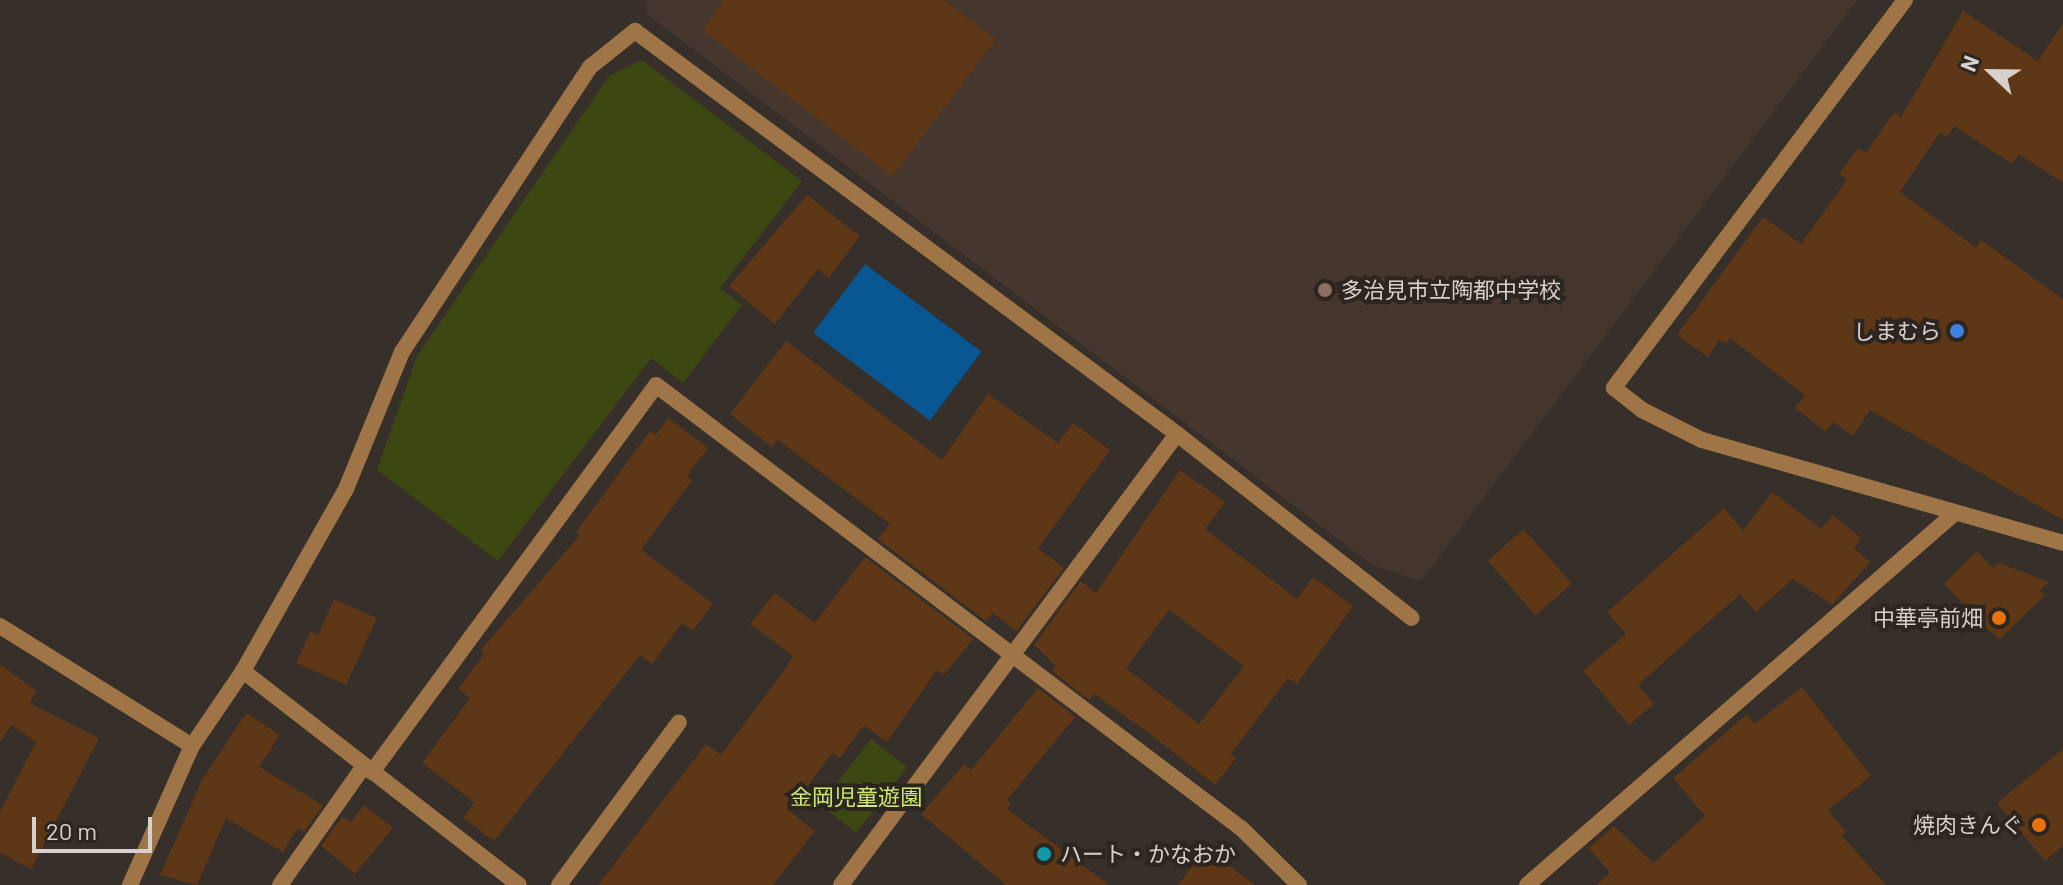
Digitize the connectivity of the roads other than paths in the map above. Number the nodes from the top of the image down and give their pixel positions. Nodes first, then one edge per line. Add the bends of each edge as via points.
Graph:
1 (1905, 0) edge
2 (1177, 434) junction
3 (1955, 513) junction
4 (2063, 543) edge
5 (1412, 618) dead end
6 (0, 626) edge
7 (1017, 655) junction
8 (243, 671) junction
9 (679, 722) dead end
10 (192, 746) junction
11 (368, 769) junction
12 (130, 885) edge
13 (280, 885) edge
14 (519, 885) edge
15 (559, 885) edge
16 (841, 885) edge
17 (1299, 885) edge
18 (1527, 885) edge

1 - 3 street via 1614,388 1642,410 1702,440
2 - 5 street
2 - 7 street
2 - 8 street via 635,31 590,67 402,352 346,489
3 - 4 street
3 - 18 street
6 - 10 street
7 - 11 street via 656,385
7 - 16 street
7 - 17 street via 1242,829
8 - 10 street
8 - 11 street
9 - 15 street
10 - 12 street
11 - 13 street
11 - 14 street

